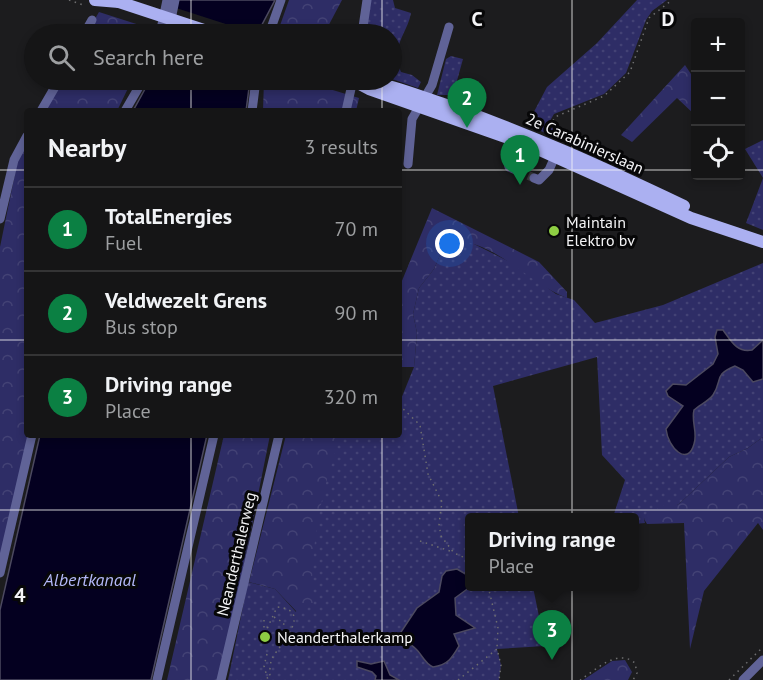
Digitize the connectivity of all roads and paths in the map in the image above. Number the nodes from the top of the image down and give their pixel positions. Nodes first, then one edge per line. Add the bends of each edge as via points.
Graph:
1 (69, 0) edge
2 (167, 0) edge
3 (175, 0) edge
4 (281, 0) edge
5 (368, 0) edge
6 (672, 0) edge
7 (117, 1) edge
8 (97, 2) edge
9 (92, 20) dead end
10 (90, 24) edge
11 (162, 24) edge
12 (170, 24) edge
13 (186, 24) edge
14 (273, 24) edge
15 (364, 24) edge
16 (449, 27) dead end
17 (53, 90) edge
18 (137, 90) edge
19 (255, 90) edge
20 (350, 90) edge
21 (393, 90) edge
22 (422, 102) junction
23 (43, 108) edge
24 (127, 108) edge
25 (252, 108) edge
26 (347, 108) edge
27 (513, 133) junction
28 (546, 135) dead end
29 (24, 142) edge
30 (557, 152) junction
31 (408, 164) dead end
32 (516, 170) dead end
33 (534, 178) dead end
34 (0, 219) edge
35 (763, 241) edge
36 (402, 408) edge
37 (31, 438) edge
38 (213, 438) edge
39 (278, 438) edge
40 (420, 541) dead end
41 (454, 553) junction
42 (465, 558) edge
43 (0, 573) edge
44 (489, 591) edge
45 (273, 617) junction
46 (264, 621) dead end
47 (283, 627) dead end
48 (763, 647) edge
49 (497, 649) junction
50 (267, 654) dead end
51 (763, 660) edge
52 (157, 680) edge
53 (221, 680) edge
54 (269, 680) edge
55 (458, 680) edge
56 (499, 680) edge
57 (580, 680) edge
58 (633, 680) edge
59 (729, 680) edge
60 (743, 680) edge

1 - 8 path
2 - 11 street
3 - 12 street
4 - 14 street
5 - 15 street
6 - 28 path via 649,18 630,72 604,96 555,117
7 - 8 main road
7 - 13 main road, bridge
9 - 10 street
16 - 22 street via 432,85
17 - 23 street
18 - 24 street
19 - 25 street
20 - 26 street
21 - 22 main road, 2e Carabinierslaan
22 - 27 main road, 2e Carabinierslaan
22 - 31 street via 412,119
27 - 30 main road, 2e Carabinierslaan
27 - 32 street via 506,152 509,167
29 - 34 street via 14,160
30 - 33 street via 549,170 539,180
30 - 35 main road, 2e Carabinierslaan via 695,215
36 - 41 path via 420,425 428,474 442,502 441,536
37 - 43 street
38 - 52 street
39 - 53 street, Neanderthalerweg
40 - 41 path
41 - 42 path
44 - 49 path via 498,628
45 - 46 path via 267,628
45 - 47 path via 284,622
45 - 54 path via 277,607 284,607 293,615 294,622 287,640 273,657
48 - 59 path
49 - 55 path
49 - 56 path
50 - 54 path via 264,666
51 - 60 street
57 - 58 path via 612,659 622,657 635,663 637,673

